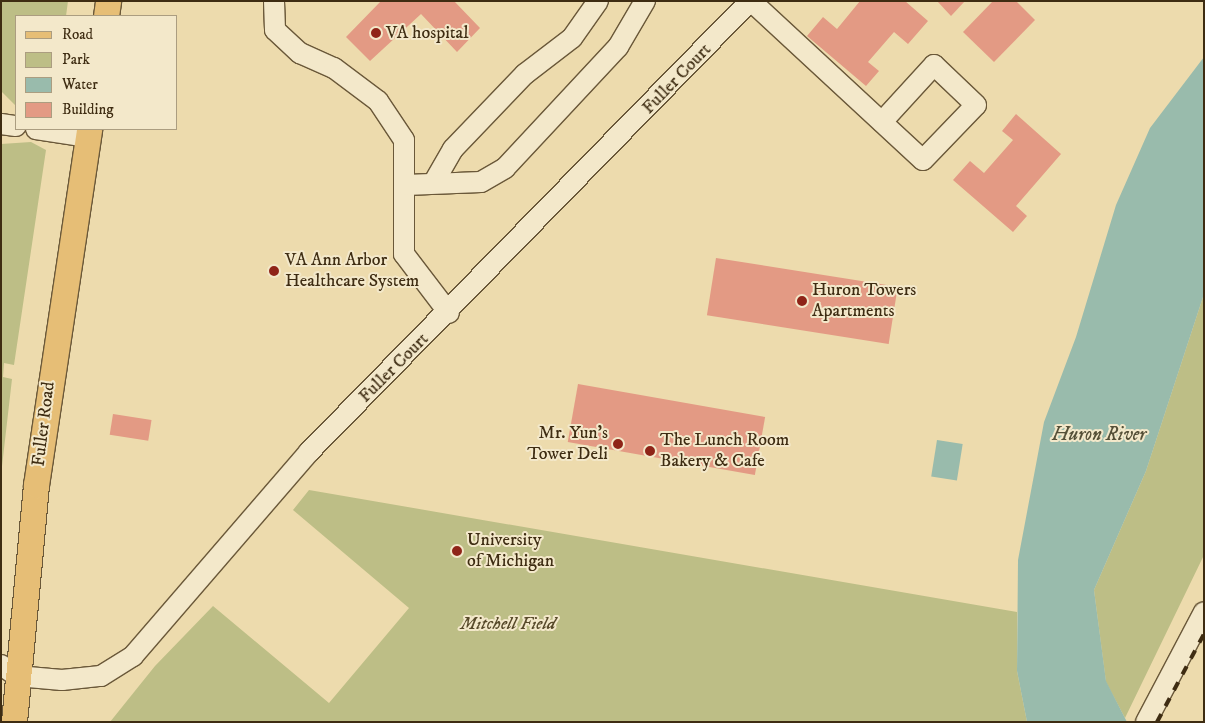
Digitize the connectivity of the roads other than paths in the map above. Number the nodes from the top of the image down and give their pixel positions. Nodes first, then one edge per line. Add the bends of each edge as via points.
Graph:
1 (108, 1) edge
2 (274, 1) edge
3 (598, 1) edge
4 (645, 1) edge
5 (750, 1) edge
6 (106, 15) edge
7 (882, 122) junction
8 (1, 123) edge
9 (15, 126) edge
10 (49, 130) edge
11 (88, 133) edge
12 (434, 182) junction
13 (406, 185) junction
14 (449, 313) junction
15 (1204, 612) edge
16 (6, 675) edge
17 (14, 722) edge
18 (1146, 722) edge

1 - 6 main road
2 - 13 street via 275,30 300,52 334,68 378,100 404,140
3 - 12 street via 572,38 525,74 453,149
4 - 12 street via 618,47 505,168 481,182
5 - 7 street
5 - 14 street, Fuller Court
7 - 7 street via 923,160 976,105 934,65
8 - 9 street
10 - 11 street
11 - 16 main road, Fuller Road
12 - 13 street
13 - 14 street via 404,254
14 - 16 street, Fuller Court via 309,452 133,656 100,676 62,680
15 - 18 street
16 - 17 main road, Fuller Road

